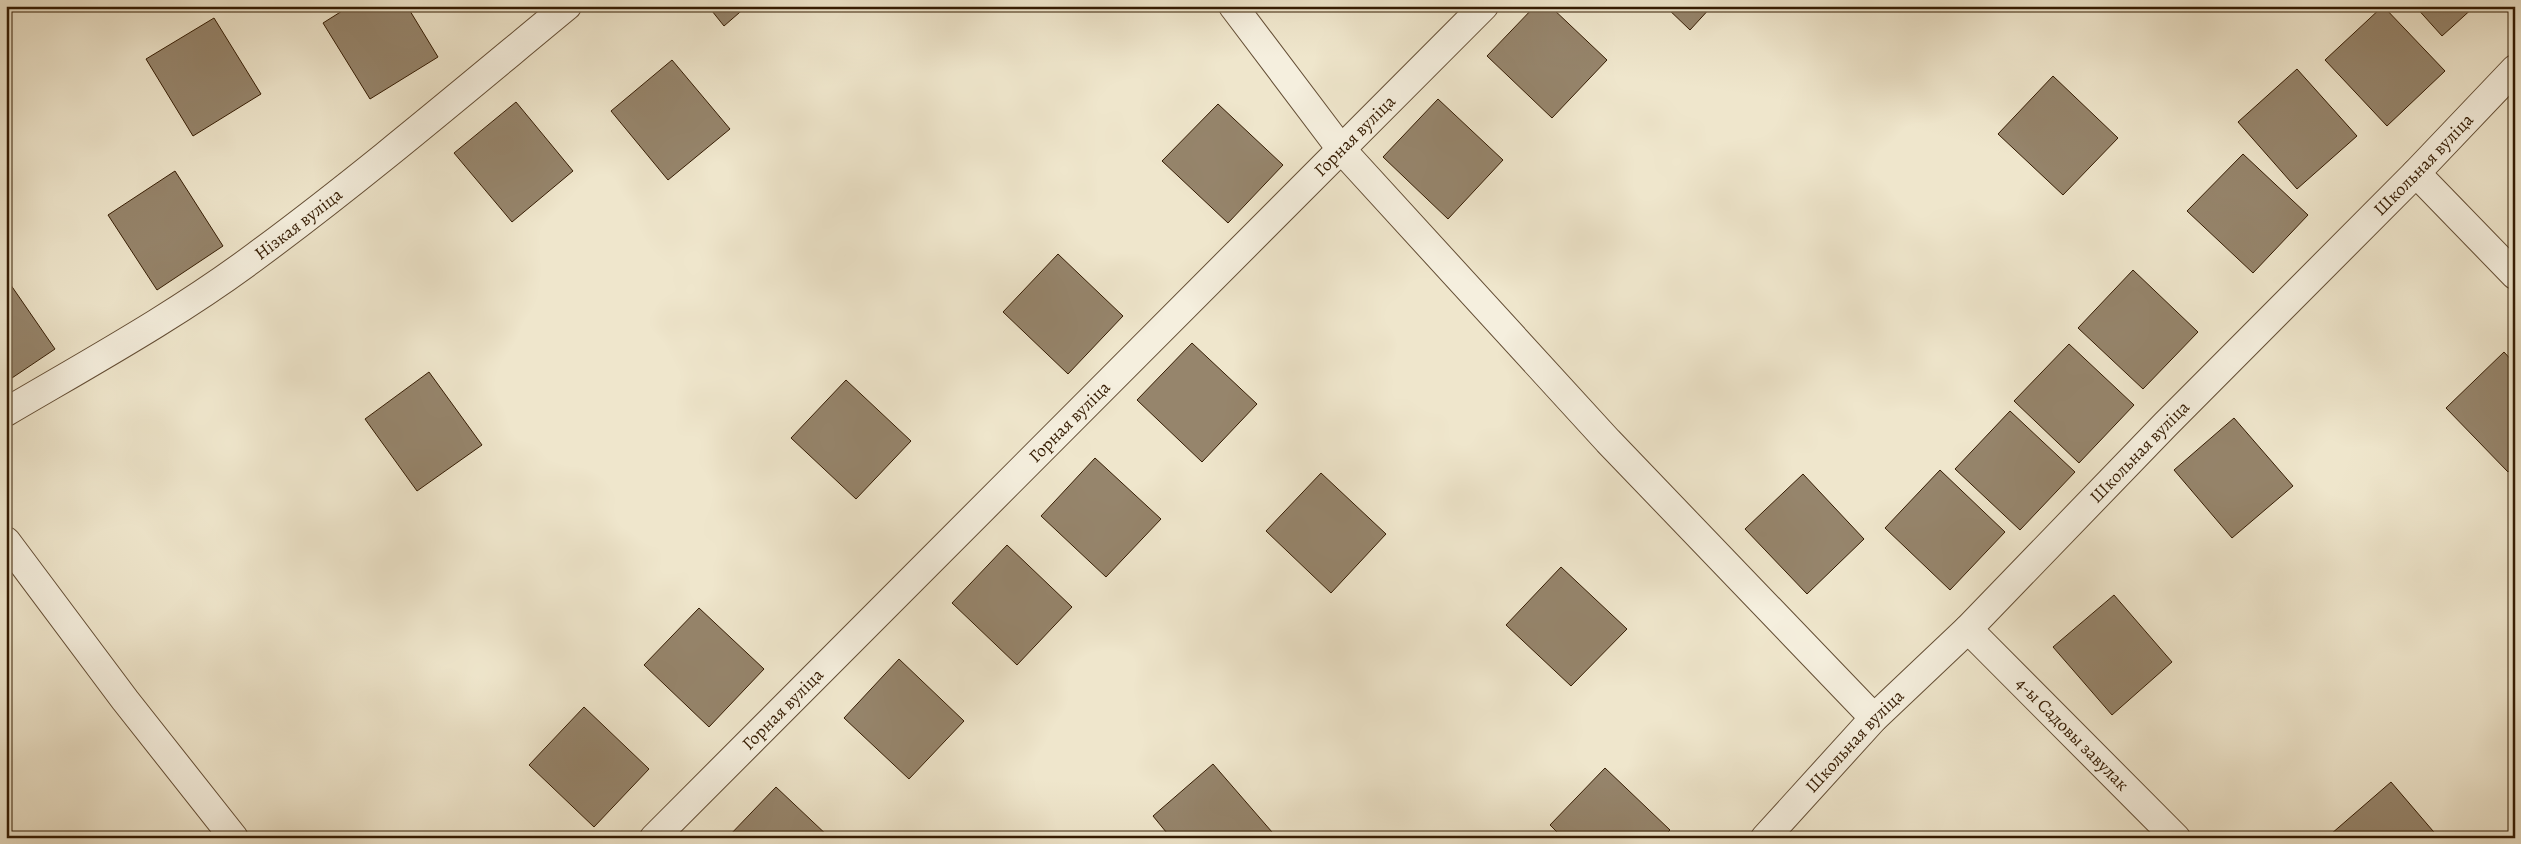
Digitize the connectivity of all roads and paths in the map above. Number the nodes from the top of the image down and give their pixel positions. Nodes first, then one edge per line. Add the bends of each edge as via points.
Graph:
1 (568, 6) edge
2 (1233, 6) edge
3 (1484, 6) edge
4 (2515, 69) edge
5 (1341, 149) junction
6 (2416, 173) junction
7 (2515, 275) edge
8 (6, 412) edge
9 (6, 541) edge
10 (1968, 629) junction
11 (1874, 718) junction
12 (234, 838) edge
13 (654, 838) edge
14 (1765, 838) edge
15 (2176, 838) edge

1 - 8 street, Нізкая вуліца via 401,143 255,256 174,312
2 - 5 street
3 - 5 street, Горная вуліца
4 - 6 street, Школьная вуліца
5 - 11 street via 1608,441
5 - 13 street, Горная вуліца
6 - 7 street
6 - 10 street, Школьная вуліца
9 - 12 street
10 - 11 street, Школьная вуліца
10 - 15 street, 4-ы Садовы завулак
11 - 14 street, Школьная вуліца

